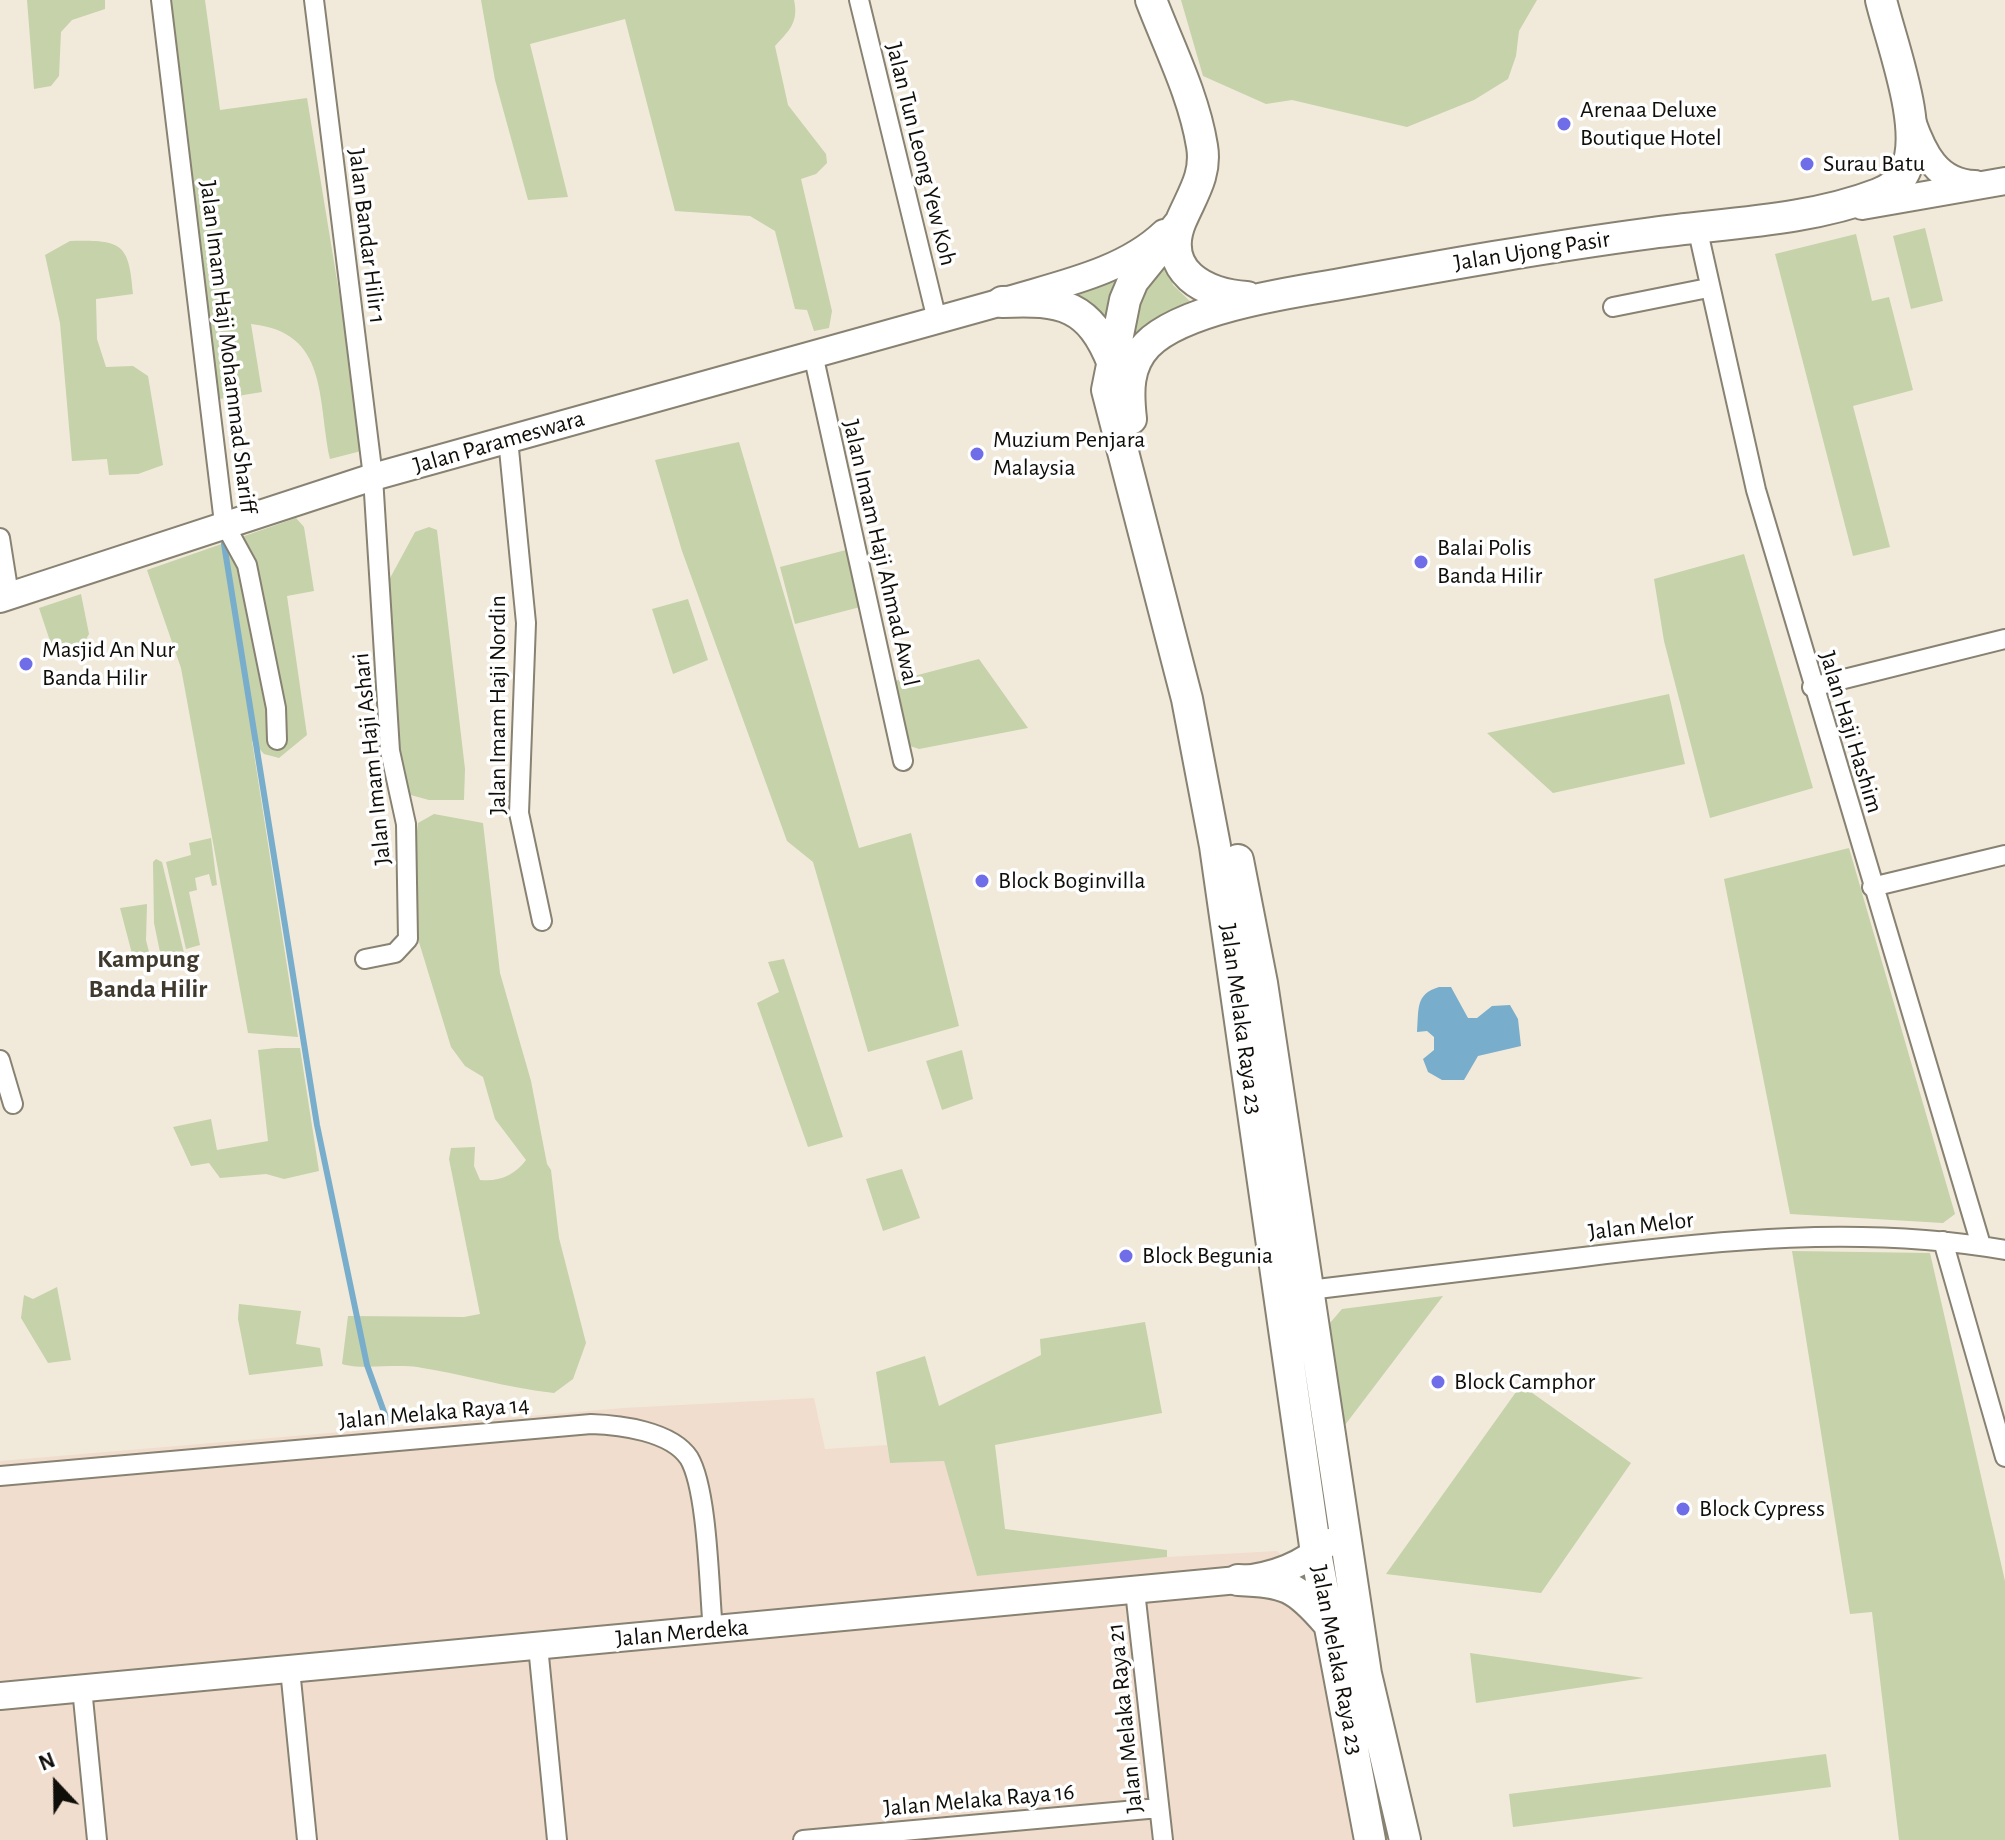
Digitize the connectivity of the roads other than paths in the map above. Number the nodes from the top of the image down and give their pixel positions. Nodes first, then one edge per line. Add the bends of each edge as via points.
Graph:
1 (161, 0) edge
2 (314, 0) edge
3 (859, 0) edge
4 (1151, 0) edge
5 (1881, 0) edge
6 (1909, 114) junction
7 (2002, 182) edge
8 (1814, 211) junction
9 (1183, 217) junction
10 (1697, 227) junction
11 (1708, 288) junction
12 (1271, 296) junction
13 (1002, 302) junction
14 (1613, 307) dead end
15 (937, 320) junction
16 (813, 354) junction
17 (1112, 362) junction
18 (1131, 419) junction
19 (508, 439) junction
20 (373, 477) junction
21 (224, 523) junction
22 (0, 538) edge
23 (5, 597) edge
24 (2005, 639) edge
25 (1812, 687) junction
26 (277, 740) dead end
27 (903, 761) dead end
28 (2005, 855) edge
29 (1872, 887) junction
30 (542, 921) dead end
31 (365, 959) dead end
32 (1250, 984) junction
33 (0, 1060) edge
34 (13, 1104) dead end
35 (1943, 1241) junction
36 (1981, 1245) junction
37 (2005, 1250) edge
38 (1309, 1290) junction
39 (2005, 1457) edge
40 (0, 1476) edge
41 (1341, 1521) junction
42 (1316, 1553) junction
43 (1238, 1580) junction
44 (1135, 1591) junction
45 (1327, 1622) junction
46 (713, 1631) junction
47 (538, 1646) junction
48 (290, 1669) junction
49 (82, 1688) junction
50 (0, 1696) edge
51 (1159, 1808) junction
52 (97, 1840) edge
53 (307, 1840) edge
54 (557, 1840) edge
55 (803, 1840) edge
56 (1163, 1840) edge
57 (1370, 1840) edge
58 (1405, 1840) edge

1 - 21 street, Jalan Imam Haji Mohammad Shariff
2 - 20 street, Jalan Bandar Hilir 1
3 - 15 street, Jalan Tun Leong Yew Koh
4 - 9 main road via 1196,116 1203,149 1198,188
5 - 6 main road
6 - 7 main road via 1925,153 1946,177 1970,184
6 - 8 main road via 1912,145 1905,171 1894,186
7 - 8 main road, Jalan Ujong Pasir
8 - 10 main road, Jalan Ujong Pasir
9 - 12 main road via 1176,247 1179,261 1197,284 1230,296
9 - 13 main road, Jalan Parameswara via 1129,257
9 - 17 main road, Jalan Melaka Raya 23 via 1133,281
10 - 11 street, Jalan Haji Hashim
10 - 12 main road, Jalan Ujong Pasir via 1449,263
11 - 14 street
11 - 25 street, Jalan Haji Hashim via 1756,490
12 - 18 main road, Jalan Ujong Pasir via 1186,322 1148,345 1131,370
13 - 15 main road, Jalan Parameswara
13 - 17 main road via 1055,303 1073,309 1097,329
15 - 16 main road, Jalan Parameswara
16 - 19 main road, Jalan Parameswara
16 - 27 street, Jalan Imam Haji Ahmad Awal
17 - 18 main road
17 - 32 main road, Jalan Melaka Raya 23 via 1110,408 1153,558
18 - 32 main road, Jalan Melaka Raya 23 via 1175,571
19 - 20 main road, Jalan Parameswara
19 - 30 street, Jalan Imam Haji Nordin via 526,623 519,813
20 - 21 main road, Jalan Parameswara
20 - 31 street, Jalan Imam Haji Ashari via 390,751 406,824 408,939 395,953
21 - 23 main road, Jalan Parameswara
21 - 26 street, Jalan Imam Haji Mohammad Shariff via 247,565 276,708
22 - 23 street
24 - 25 street
25 - 29 street, Jalan Haji Hashim
28 - 29 street
29 - 36 street, Jalan Haji Hashim
32 - 38 main road, Jalan Melaka Raya 23
32 - 42 main road, Jalan Melaka Raya 23
33 - 34 street
35 - 36 street, Jalan Melor
35 - 38 street, Jalan Melor via 1755,1238
35 - 39 street
36 - 37 street, Jalan Melor
38 - 41 main road, Jalan Melaka Raya 23
40 - 46 street, Jalan Melaka Raya 14 via 591,1424 644,1432 688,1456 698,1480
41 - 42 main road, Jalan Merdeka
41 - 58 main road, Jalan Melaka Raya 23 via 1366,1674
42 - 43 main road, Jalan Merdeka via 1272,1576
42 - 45 main road, Jalan Melaka Raya 23
43 - 44 main road, Jalan Merdeka
43 - 45 main road via 1288,1585
44 - 46 main road, Jalan Merdeka
44 - 51 street, Jalan Melaka Raya 21
45 - 57 main road, Jalan Melaka Raya 23
46 - 47 main road, Jalan Merdeka
47 - 48 main road, Jalan Merdeka
47 - 54 street
48 - 49 main road, Jalan Merdeka
48 - 53 street
49 - 50 main road, Jalan Merdeka
49 - 52 street
51 - 55 street, Jalan Melaka Raya 16
51 - 56 street, Jalan Melaka Raya 21

